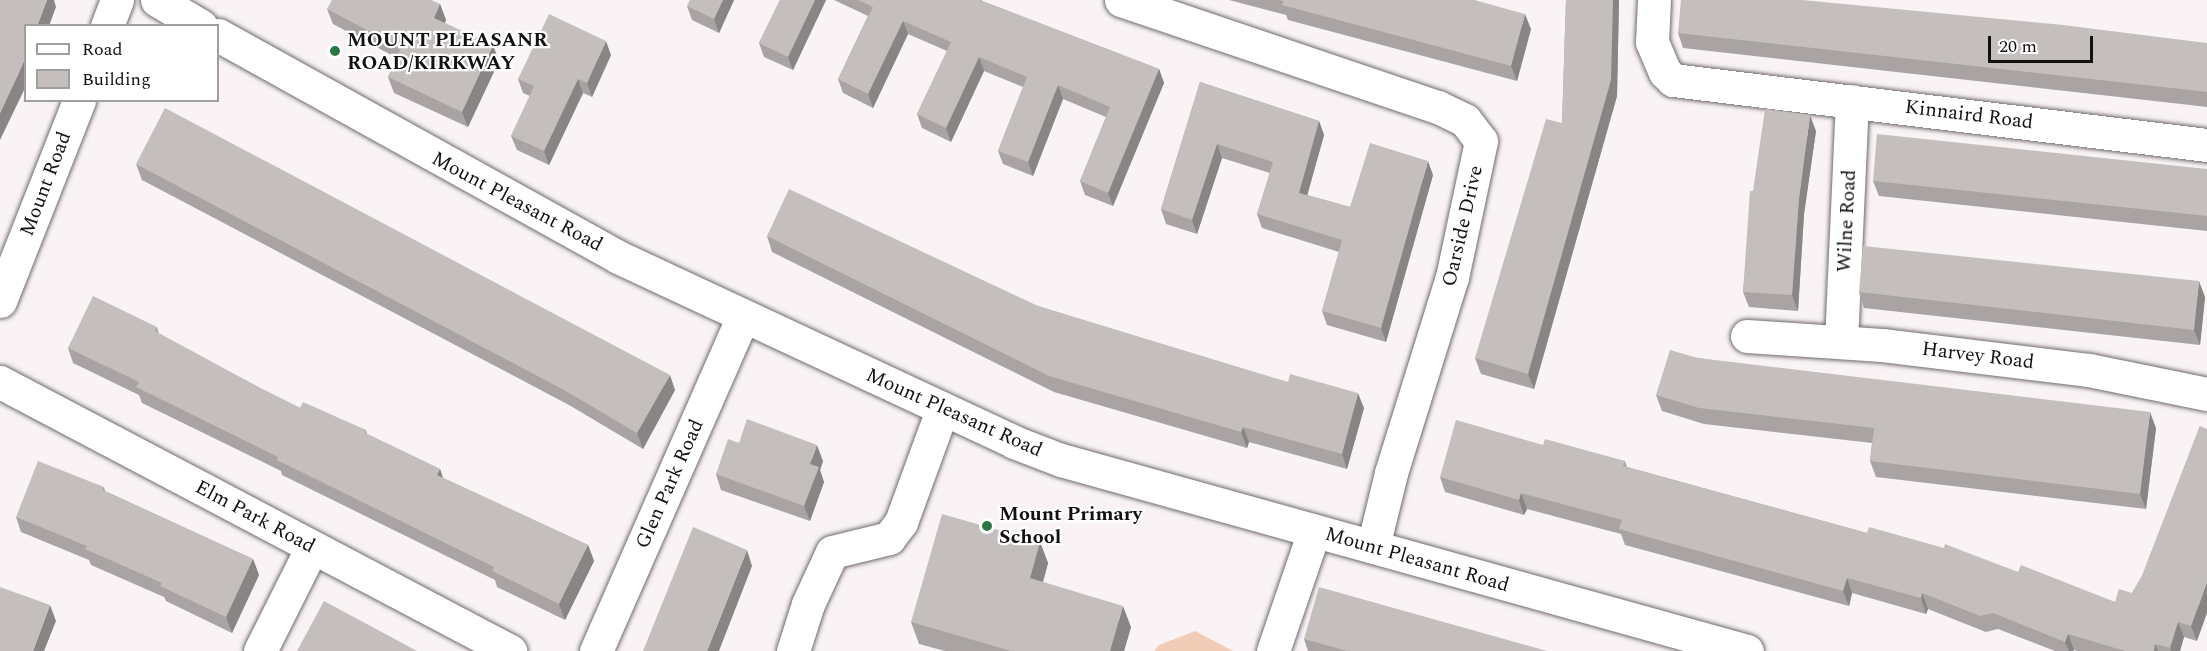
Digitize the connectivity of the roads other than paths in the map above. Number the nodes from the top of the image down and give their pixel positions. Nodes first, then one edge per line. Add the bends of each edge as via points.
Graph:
1 (117, 0) edge
2 (157, 0) edge
3 (1654, 0) edge
4 (1125, 1) edge
5 (108, 24) edge
6 (198, 24) edge
7 (219, 36) edge
8 (1852, 101) junction
9 (78, 102) edge
10 (2207, 145) edge
11 (0, 301) edge
12 (743, 316) junction
13 (1747, 336) dead end
14 (1841, 342) junction
15 (0, 382) edge
16 (2207, 394) edge
17 (942, 410) junction
18 (1314, 531) junction
19 (312, 547) junction
20 (1373, 547) junction
21 (260, 651) edge
22 (510, 651) edge
23 (596, 651) edge
24 (793, 651) edge
25 (1273, 651) edge
26 (1747, 651) edge

1 - 5 street
2 - 6 street
3 - 8 street, Kinnaird Road via 1652,42 1665,72 1673,80
4 - 20 street, Oarside Drive via 1438,107 1465,120 1481,141 1452,277 1391,473
7 - 12 street, Mount Pleasant Road via 618,257
8 - 10 street, Kinnaird Road
8 - 14 street, Wilne Road
9 - 11 street, Mount Road
12 - 17 street, Mount Pleasant Road
12 - 23 street, Glen Park Road
13 - 14 street, Harvey Road
14 - 16 street, Harvey Road via 2089,370
15 - 19 street, Elm Park Road
17 - 18 street, Mount Pleasant Road via 1061,460
17 - 24 street via 901,522 889,538 832,552 808,604
18 - 20 street, Mount Pleasant Road
18 - 25 street
19 - 21 street
19 - 22 street, Elm Park Road
20 - 26 street, Mount Pleasant Road

